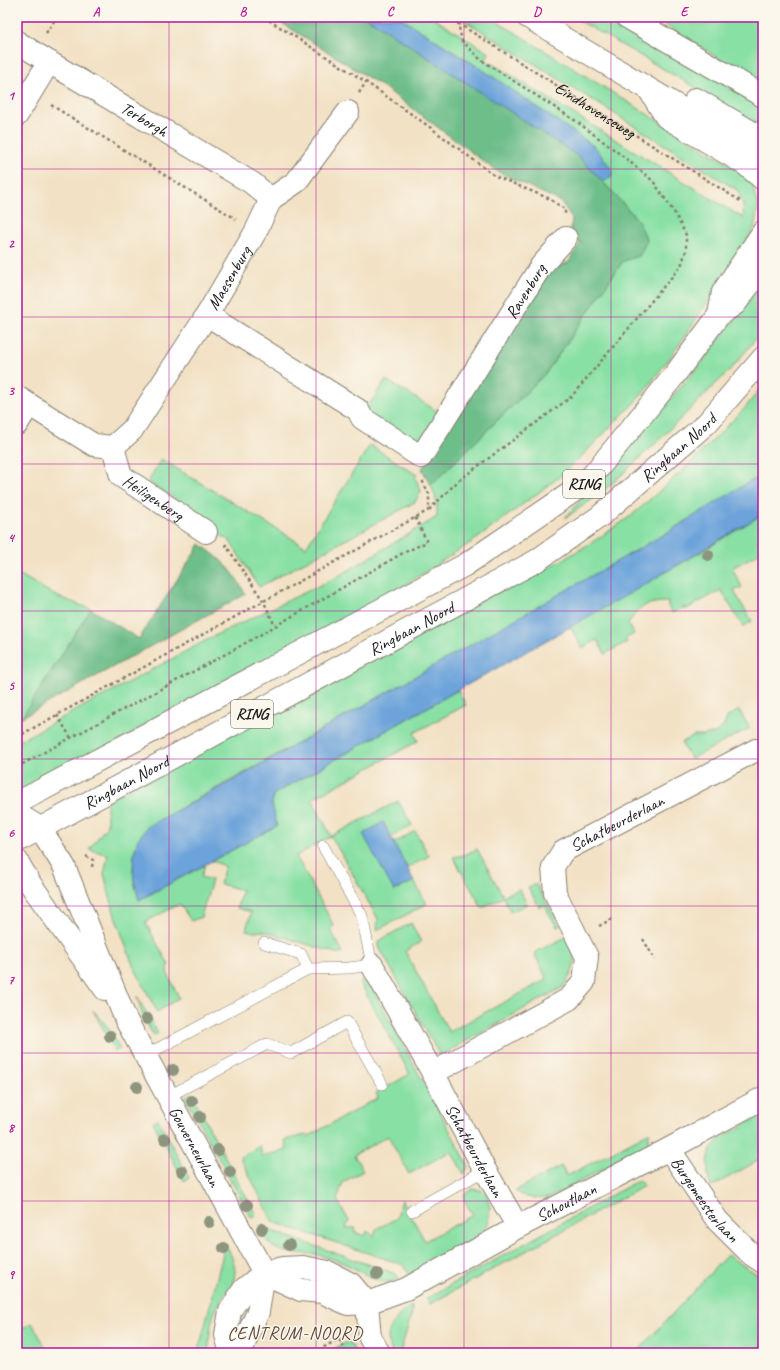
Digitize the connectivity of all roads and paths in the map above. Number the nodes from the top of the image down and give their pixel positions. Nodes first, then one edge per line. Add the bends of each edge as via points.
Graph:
1 (264, 17) edge
2 (448, 17) edge
3 (528, 17) edge
4 (627, 17) edge
5 (17, 42) edge
6 (49, 62) junction
7 (647, 87) junction
8 (31, 92) junction
9 (763, 96) edge
10 (348, 112) dead end
11 (17, 115) edge
12 (763, 139) edge
13 (763, 157) edge
14 (763, 179) edge
15 (271, 199) junction
16 (742, 202) dead end
17 (256, 231) junction
18 (763, 232) edge
19 (566, 238) joint
20 (763, 266) edge
21 (207, 315) junction
22 (719, 315) junction
23 (763, 358) edge
24 (23, 401) edge
25 (17, 424) edge
26 (113, 447) junction
27 (421, 457) junction
28 (415, 517) junction
29 (206, 532) joint
30 (264, 602) junction
31 (276, 626) junction
32 (57, 715) junction
33 (17, 737) edge
34 (71, 738) junction
35 (763, 750) edge
36 (17, 767) edge
37 (17, 804) edge
38 (17, 814) edge
39 (40, 828) junction
40 (17, 841) edge
41 (323, 846) dead end
42 (17, 861) edge
43 (643, 940) dead end
44 (264, 943) dead end
45 (655, 960) dead end
46 (372, 965) junction
47 (308, 969) junction
48 (126, 1020) junction
49 (146, 1055) junction
50 (434, 1073) junction
51 (382, 1084) dead end
52 (169, 1096) junction
53 (763, 1098) edge
54 (669, 1149) junction
55 (485, 1170) junction
56 (412, 1211) dead end
57 (518, 1227) junction
58 (763, 1262) edge
59 (264, 1273) junction
60 (367, 1303) junction
61 (231, 1353) edge
62 (241, 1353) edge
63 (313, 1353) edge
64 (347, 1353) edge
65 (379, 1353) edge

1 - 19 path via 366,82 494,176 548,198 565,209
2 - 16 path, Eindhovenseweg
3 - 7 street
4 - 9 street
5 - 6 street, Terborgh
6 - 8 street
6 - 15 street, Terborgh via 252,183
7 - 12 street via 682,90
7 - 13 street
7 - 14 street via 666,117 745,164
8 - 11 street
8 - 17 path
10 - 15 street via 296,182
15 - 17 street, Maesenburg
17 - 21 street, Maesenburg
18 - 22 street, Ringbaan Noord / RING via 723,292
19 - 27 street, Ravenburg via 541,266
20 - 22 street, Ringbaan Noord / RING via 735,304
21 - 26 street, Maesenburg via 132,430
21 - 27 street via 358,410 362,418
22 - 37 street, Ringbaan Noord / RING via 673,377 587,482 465,565
23 - 39 street, Ringbaan Noord / RING via 707,423 599,517 536,561
24 - 25 street
24 - 26 street via 94,445
26 - 29 street, Heiligenberg via 121,476
27 - 28 path via 418,472 429,494 429,510
28 - 30 path
28 - 31 path via 427,542
29 - 30 path via 226,545
30 - 31 path
30 - 32 path
31 - 34 path
32 - 33 path
32 - 34 path
34 - 36 path
35 - 50 street, Schatbeurderlaan via 756,750 563,851 553,867 555,893 587,957 584,982 569,999
38 - 39 street, Gouverneurlaan
39 - 40 street, Ringbaan Noord / RING
39 - 48 street, Gouverneurlaan via 64,866
41 - 46 lane via 362,916
42 - 48 street, Gouverneurlaan via 31,885
43 - 45 path
44 - 47 lane via 301,954
46 - 47 lane
46 - 50 street, Schatbeurderlaan
47 - 49 lane
48 - 49 street, Gouverneurlaan
49 - 52 street, Gouverneurlaan
50 - 55 street, Schatbeurderlaan
51 - 52 lane via 347,1022 291,1053 266,1044
52 - 59 street, Gouverneurlaan
53 - 54 street, Schoutlaan
54 - 57 street, Schoutlaan
54 - 58 street, Burgemeesterlaan via 717,1220 751,1254
55 - 56 lane
55 - 57 street, Schatbeurderlaan
57 - 60 street, Schoutlaan via 406,1289
59 - 60 street via 282,1268 303,1267 328,1272 351,1284
59 - 61 street via 244,1289 230,1311 226,1335
59 - 62 street via 258,1312
60 - 65 street via 370,1338
63 - 64 path via 339,1339

